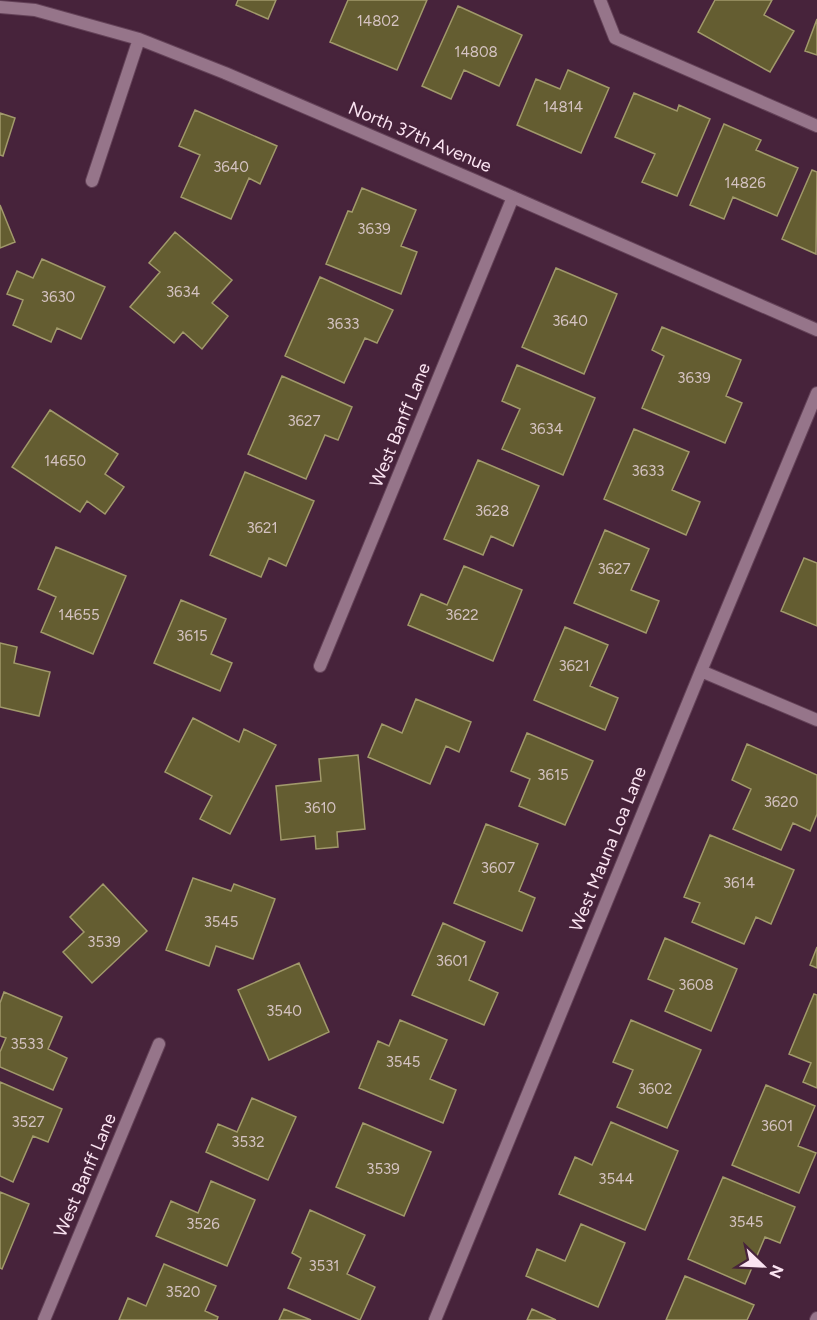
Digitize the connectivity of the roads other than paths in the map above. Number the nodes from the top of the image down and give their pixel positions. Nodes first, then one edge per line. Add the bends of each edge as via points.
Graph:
1 (600, 0) edge
2 (0, 8) edge
3 (139, 39) junction
4 (817, 126) edge
5 (92, 181) dead end
6 (513, 197) junction
7 (817, 330) edge
8 (817, 393) edge
9 (320, 666) dead end
10 (701, 671) junction
11 (817, 720) edge
12 (159, 1044) dead end
13 (44, 1320) edge
14 (435, 1320) edge

1 - 4 street via 615,38
2 - 3 street, North 37th Avenue via 35,10
3 - 5 street
3 - 6 street, North 37th Avenue
6 - 7 street, North 37th Avenue
6 - 9 street, West Banff Lane
8 - 10 street, West Mauna Loa Lane
10 - 11 street
10 - 14 street, West Mauna Loa Lane
12 - 13 street, West Banff Lane

